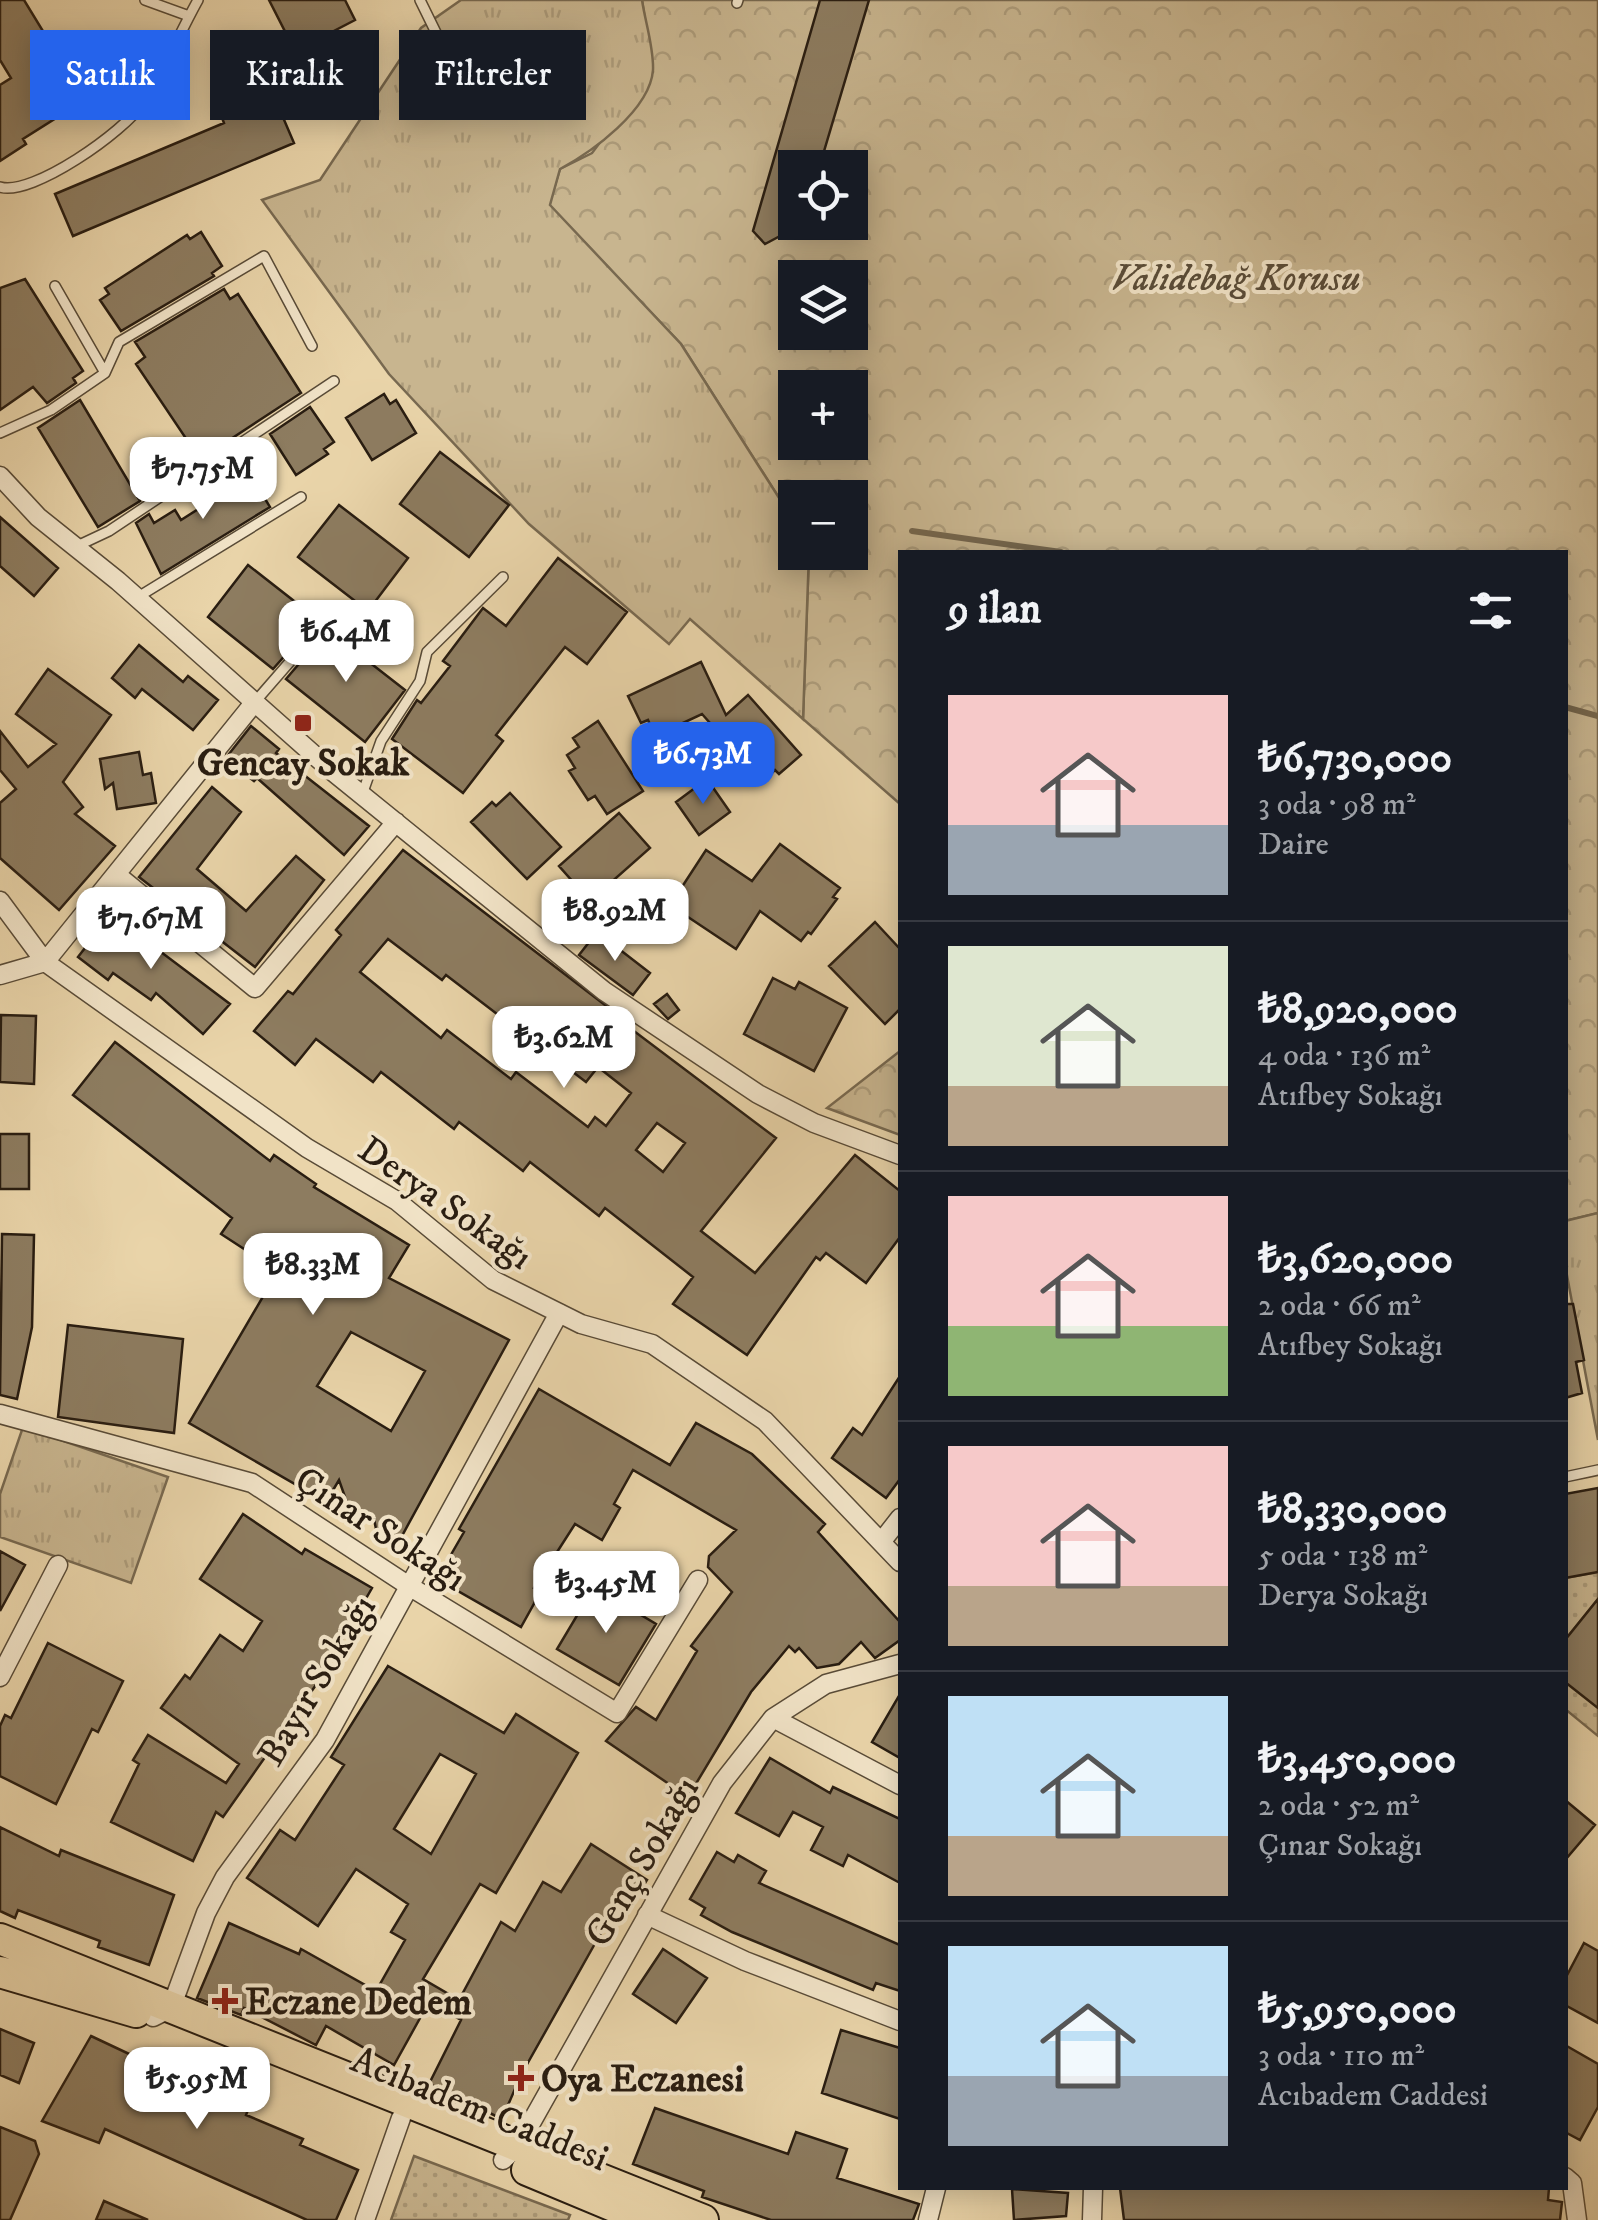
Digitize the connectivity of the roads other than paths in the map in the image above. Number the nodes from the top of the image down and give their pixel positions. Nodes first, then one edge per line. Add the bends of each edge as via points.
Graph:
1 (146, 0) edge
2 (198, 0) edge
3 (420, 0) edge
4 (189, 16) junction
5 (435, 30) edge
6 (0, 188) edge
7 (55, 286) dead end
8 (312, 346) dead end
9 (105, 374) junction
10 (334, 382) dead end
11 (0, 434) edge
12 (0, 476) edge
13 (301, 496) dead end
14 (76, 547) junction
15 (502, 576) dead end
16 (136, 598) junction
17 (334, 611) dead end
18 (254, 703) junction
19 (363, 792) junction
20 (396, 822) junction
21 (118, 876) junction
22 (0, 901) edge
23 (45, 962) junction
24 (0, 975) edge
25 (898, 1154) edge
26 (559, 1314) junction
27 (0, 1414) edge
28 (1598, 1470) edge
29 (1568, 1475) edge
30 (898, 1521) edge
31 (882, 1542) junction
32 (898, 1560) edge
33 (58, 1566) dead end
34 (698, 1580) dead end
35 (409, 1586) junction
36 (898, 1665) edge
37 (0, 1677) edge
38 (773, 1718) junction
39 (898, 1784) edge
40 (647, 1915) junction
41 (0, 1940) edge
42 (0, 1972) edge
43 (162, 2013) junction
44 (898, 2021) edge
45 (401, 2118) junction
46 (510, 2153) junction
47 (1568, 2179) edge
48 (936, 2190) edge
49 (1093, 2190) edge
50 (364, 2220) edge
51 (646, 2220) edge
52 (703, 2220) edge
53 (928, 2220) edge
54 (1092, 2220) edge
55 (1577, 2220) edge

1 - 4 lane
2 - 4 lane
3 - 5 lane
4 - 6 lane via 142,106 120,128 30,186
7 - 9 lane
8 - 9 lane via 264,256 119,342
9 - 11 lane
10 - 14 lane
12 - 14 street
13 - 16 lane
14 - 16 street
15 - 19 lane via 427,652 420,682 380,741
16 - 18 street
17 - 18 lane
18 - 19 street
18 - 21 street
19 - 20 street
20 - 21 street via 255,988
20 - 25 street via 688,1052 814,1123
21 - 23 street
22 - 23 street, Derya Sokağı
23 - 24 street
23 - 26 street, Derya Sokağı via 307,1148 397,1201 492,1280
26 - 31 street, Derya Sokağı via 652,1344 764,1420
26 - 35 street, Bayır Sokağı
27 - 35 street, Çınar Sokağı via 252,1483
28 - 29 lane
30 - 31 street
31 - 32 street, Derya Sokağı
33 - 37 street
34 - 35 street, Çınar Sokağı via 617,1712
35 - 43 street, Bayır Sokağı via 325,1740 219,1889
36 - 38 street, Genç Sokağı via 826,1684
38 - 39 street
38 - 40 street, Genç Sokağı via 722,1783
40 - 44 street
40 - 46 street, Genç Sokağı
41 - 43 main road, Acıbadem Caddesi
42 - 43 main road, Acıbadem Caddesi
43 - 45 main road, Acıbadem Caddesi
43 - 46 main road, Acıbadem Caddesi
45 - 46 main road, Acıbadem Caddesi
45 - 50 street
46 - 51 main road, Acıbadem Caddesi
46 - 52 main road, Acıbadem Caddesi
47 - 55 street
48 - 53 street
49 - 54 street

